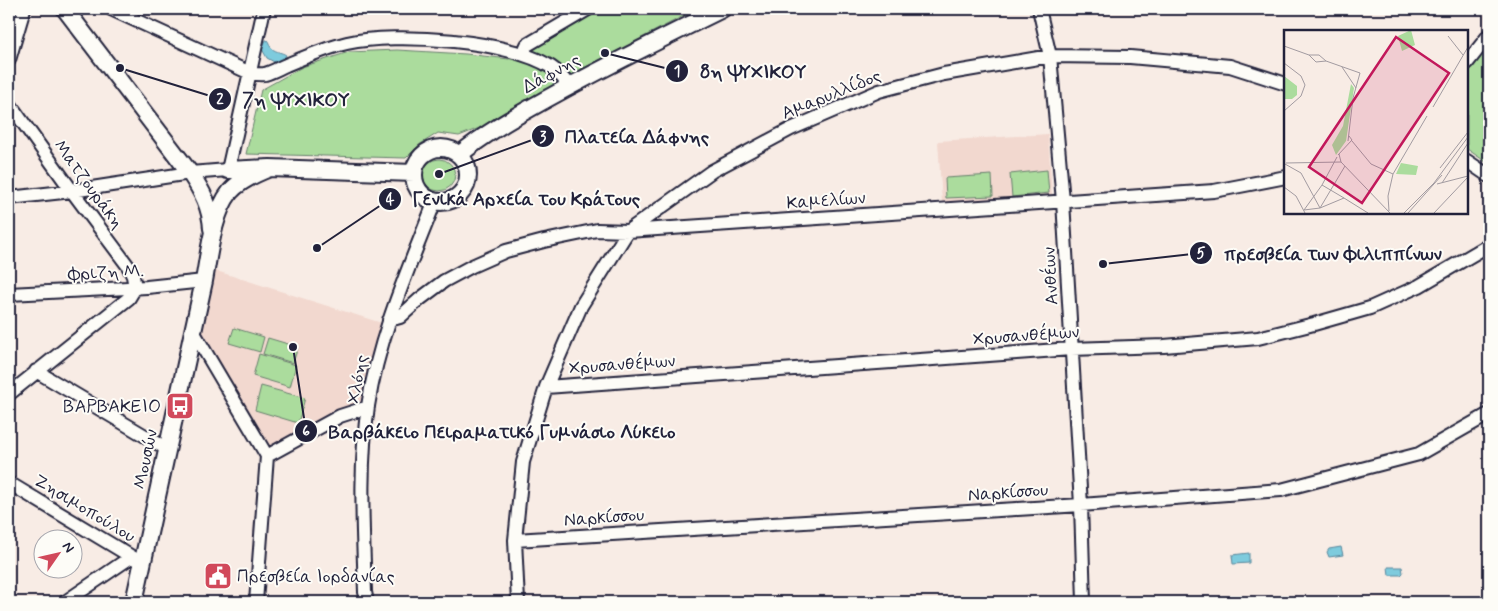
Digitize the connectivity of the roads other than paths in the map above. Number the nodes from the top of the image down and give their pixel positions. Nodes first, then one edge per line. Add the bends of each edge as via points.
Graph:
1 (24, 9) edge
2 (65, 9) edge
3 (111, 9) edge
4 (264, 9) edge
5 (588, 9) edge
6 (722, 9) edge
7 (1039, 9) edge
8 (1489, 35) edge
9 (523, 54) junction
10 (1050, 56) junction
11 (9, 60) edge
12 (1468, 62) edge
13 (250, 73) junction
14 (1284, 83) edge
15 (569, 86) junction
16 (9, 103) edge
17 (459, 155) junction
18 (1468, 162) edge
19 (270, 168) junction
20 (228, 170) junction
21 (414, 173) junction
22 (190, 174) junction
23 (1489, 176) edge
24 (1284, 177) edge
25 (72, 191) junction
26 (9, 198) edge
27 (435, 201) junction
28 (1063, 201) junction
29 (628, 231) junction
30 (213, 235) junction
31 (1489, 245) edge
32 (204, 281) junction
33 (135, 288) junction
34 (9, 294) edge
35 (389, 320) junction
36 (193, 331) junction
37 (1071, 350) junction
38 (36, 371) junction
39 (546, 387) junction
40 (9, 394) edge
41 (368, 407) junction
42 (1489, 414) edge
43 (167, 449) junction
44 (267, 456) junction
45 (9, 482) edge
46 (1081, 505) junction
47 (515, 540) junction
48 (137, 560) junction
49 (65, 602) edge
50 (134, 602) edge
51 (256, 602) edge
52 (367, 602) edge
53 (518, 602) edge
54 (1084, 602) edge

1 - 11 street
2 - 22 main road
3 - 13 street
4 - 13 street
5 - 9 street via 527,45
6 - 15 main road, Δάφνης
7 - 10 street, Ανθέων
8 - 12 street
9 - 13 street via 431,39 385,38 346,43 264,74
9 - 15 street via 550,66
10 - 14 street, Αμαρυλλίδος via 1230,66
10 - 28 street, Ανθέων
10 - 29 street, Αμαρυλλίδος via 944,74 879,91 791,129 712,170
13 - 20 street
15 - 17 main road, Δάφνης via 500,124
16 - 25 street, Ματζουράκη
17 - 21 main road via 452,150 435,148 420,157
17 - 27 main road via 467,170 465,188 452,199
18 - 23 street
19 - 20 main road
19 - 21 main road
19 - 30 main road via 256,173 231,191 222,206
20 - 22 street
21 - 27 main road via 419,191
22 - 25 street
22 - 30 main road via 209,208
24 - 28 street, Καμελίων via 1214,191
25 - 26 street
25 - 33 street, Ματζουράκη via 128,266
27 - 35 street, Χλόης
28 - 29 street, Καμελίων
28 - 37 street, Ανθέων
29 - 35 street, Καμελίων via 597,230 506,251 444,281 400,317
29 - 39 street, Αμαρυλλίδος via 581,306
30 - 32 main road, Μουσών
31 - 37 street, Χρυσανθέμων via 1419,286 1370,308 1295,329 1249,339
32 - 33 street, Φριζη Μ.
32 - 36 main road, Μουσών
33 - 34 street, Φριζη Μ.
33 - 38 street via 129,298
35 - 41 street, Χλόης via 377,359
36 - 43 main road, Μουσών
36 - 44 street
37 - 39 street, Χρυσανθέμων
37 - 46 street, Ανθέων
38 - 40 street
38 - 43 street
39 - 47 street, Αμαρυλλίδος via 523,462
41 - 44 street via 340,416
41 - 52 street, Χλόης via 362,476
42 - 46 street, Ναρκίσσου via 1419,454 1281,490
43 - 48 main road, Μουσών
44 - 51 street
45 - 48 street, Ζησιμοπούλου
46 - 47 street, Ναρκίσσου
46 - 54 street, Ανθέων
47 - 53 street, Αμαρυλλίδος
48 - 49 street
48 - 50 main road, Μουσών

